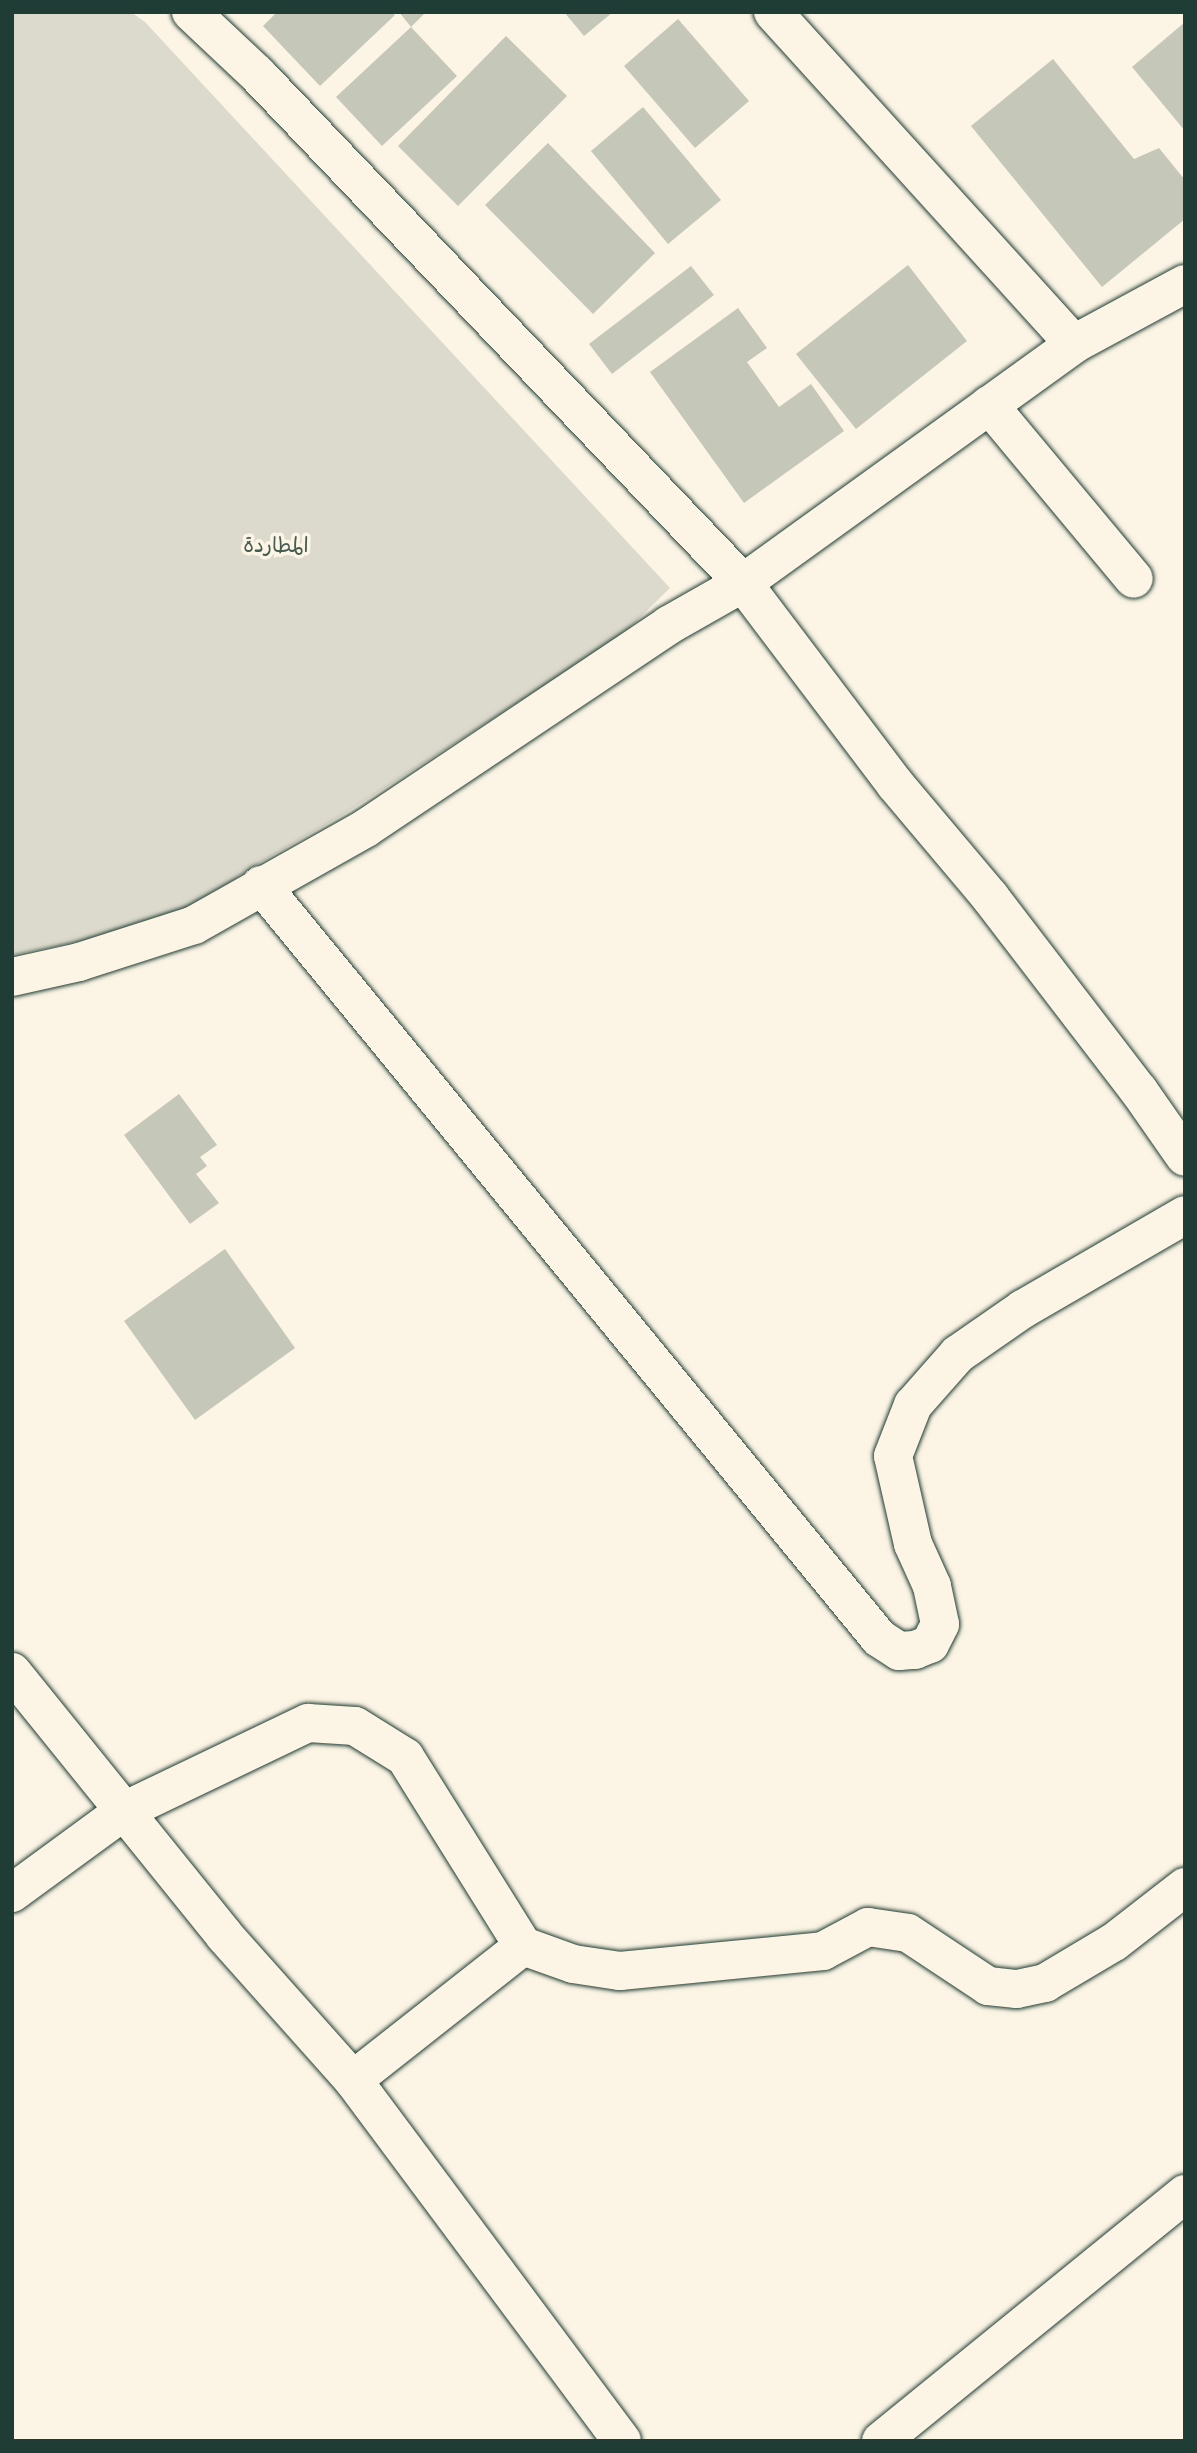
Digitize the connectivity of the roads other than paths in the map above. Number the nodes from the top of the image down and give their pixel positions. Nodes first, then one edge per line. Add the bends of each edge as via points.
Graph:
1 (191, 12) edge
2 (773, 12) edge
3 (1185, 284) edge
4 (1074, 344) junction
5 (989, 405) junction
6 (1134, 579) dead end
7 (743, 583) junction
8 (261, 885) junction
9 (12, 977) edge
10 (1185, 1157) edge
11 (1185, 1215) edge
12 (12, 1672) edge
13 (124, 1811) junction
14 (1185, 1887) edge
15 (12, 1893) edge
16 (523, 1946) junction
17 (353, 2080) junction
18 (1185, 2194) edge
19 (622, 2441) edge
20 (881, 2441) edge

1 - 7 street via 257,74
2 - 4 street
3 - 4 street
4 - 5 street
5 - 6 street
5 - 7 street
7 - 8 street via 669,625 366,828
7 - 10 street via 895,784 990,897
8 - 9 street via 181,929 79,962
8 - 11 street via 879,1638 899,1651 930,1644 940,1624 932,1586 913,1544 893,1456 913,1405 958,1354 1023,1309
12 - 13 street
13 - 15 street
13 - 16 street via 308,1723 355,1726 405,1757
13 - 17 street via 224,1935
14 - 16 street via 1114,1942 1045,1983 1017,1989 988,1986 908,1933 868,1927 823,1951 620,1971 572,1964
16 - 17 street
17 - 19 street
18 - 20 street

